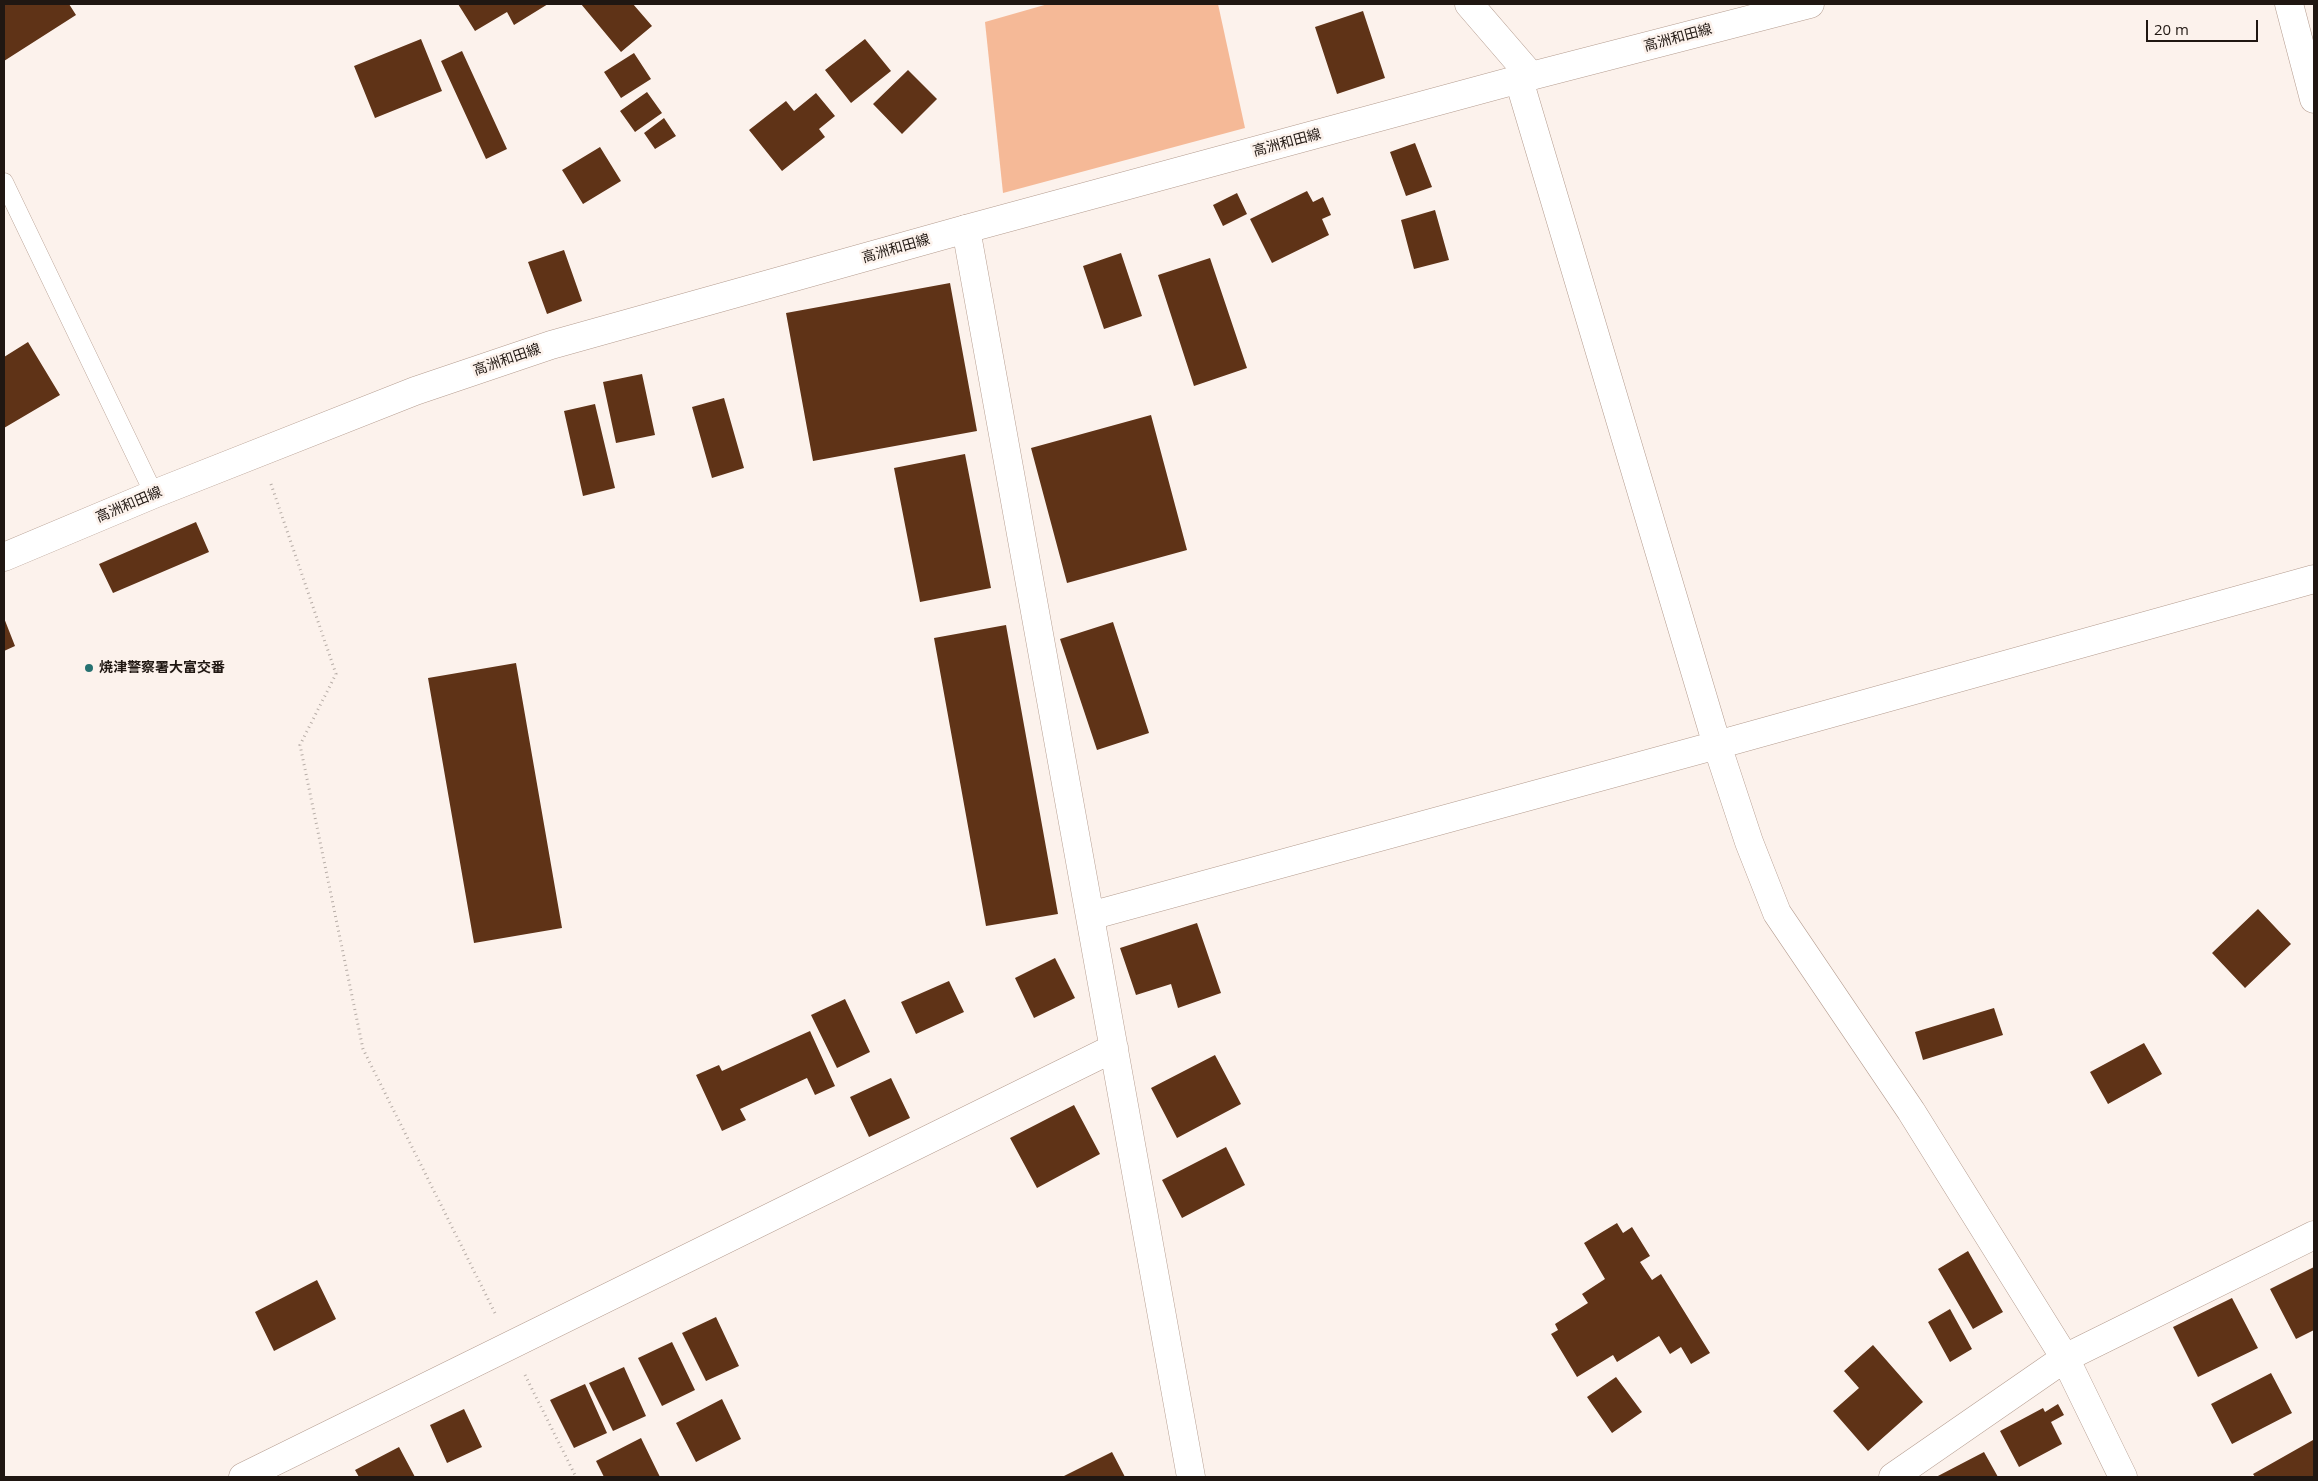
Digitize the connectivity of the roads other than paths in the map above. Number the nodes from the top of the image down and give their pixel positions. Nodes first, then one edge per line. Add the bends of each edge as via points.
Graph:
1 (1469, 4) edge
2 (1810, 4) edge
3 (2289, 4) edge
4 (1525, 78) junction
5 (2314, 99) edge
6 (4, 182) edge
7 (966, 229) junction
8 (154, 494) junction
9 (4, 558) edge
10 (2314, 579) edge
11 (1717, 745) junction
12 (1090, 916) junction
13 (1114, 1048) junction
14 (2314, 1235) edge
15 (2065, 1358) junction
16 (243, 1477) edge
17 (1191, 1477) edge
18 (1893, 1477) edge
19 (2123, 1477) edge

1 - 4 street
2 - 4 street, 高洲和田線
3 - 5 street
4 - 7 street, 高洲和田線
4 - 11 street
6 - 8 lane
7 - 8 street, 高洲和田線 via 552,345 415,391
7 - 12 street
8 - 9 street, 高洲和田線
10 - 11 street
11 - 12 street
11 - 15 street via 1777,913 1911,1110
12 - 13 street
13 - 16 street
13 - 17 street
14 - 15 street
15 - 18 street
15 - 19 street

